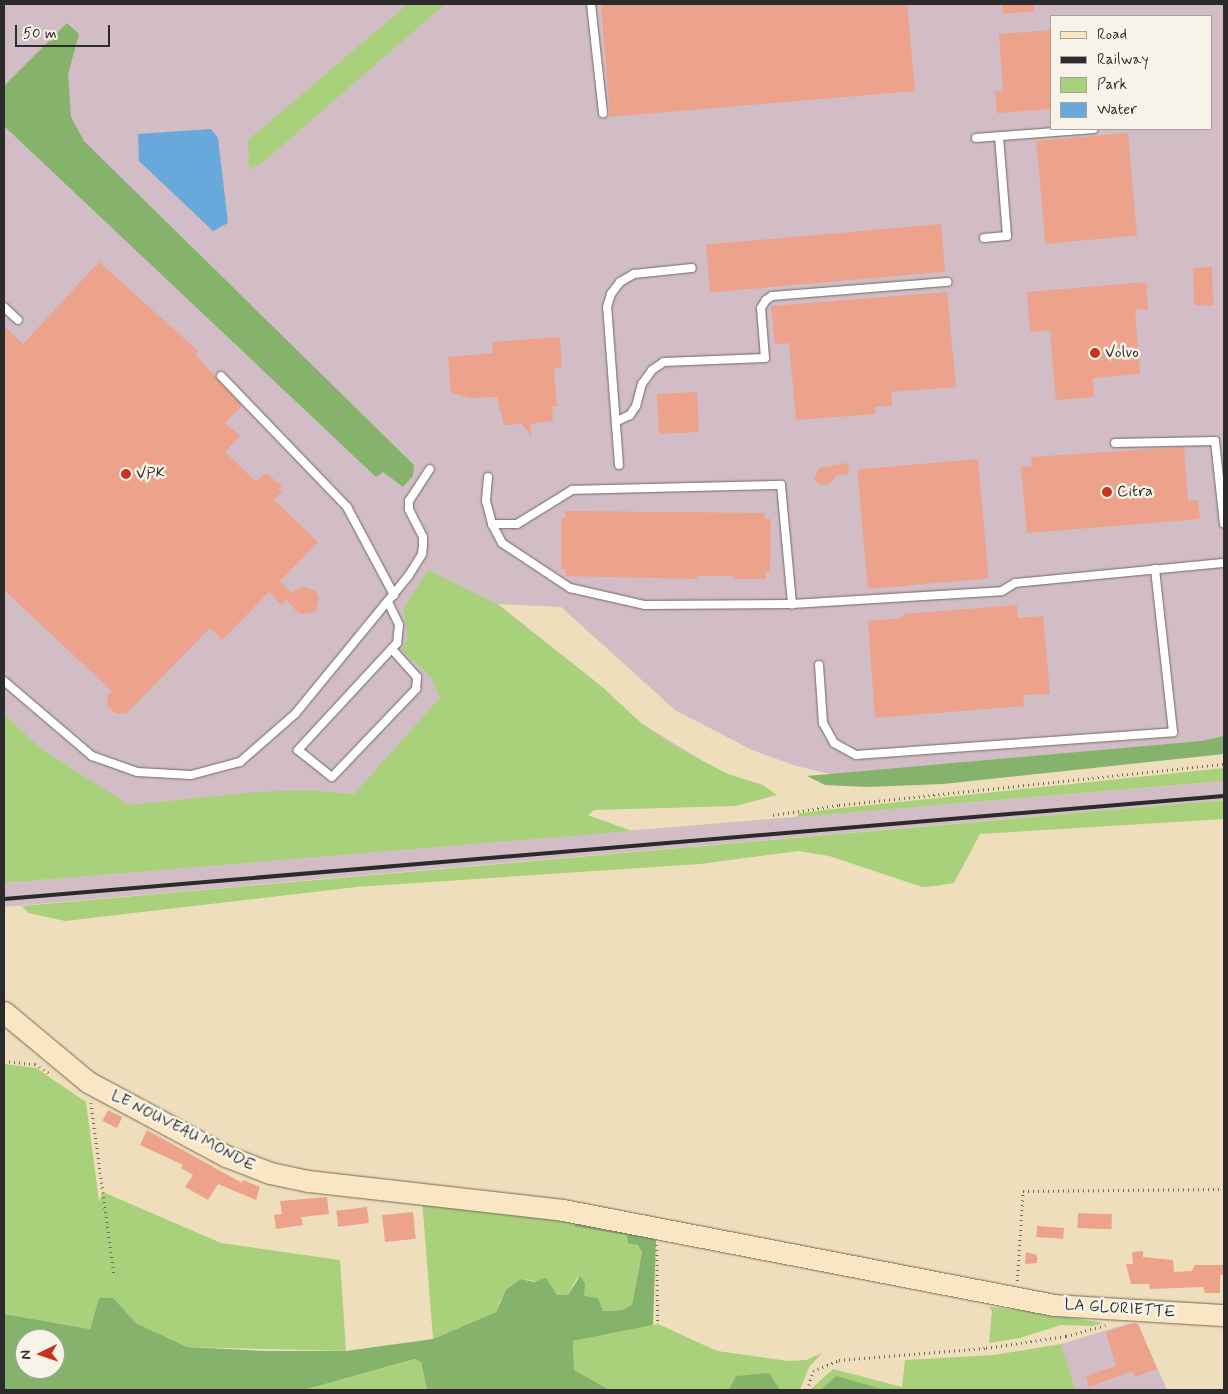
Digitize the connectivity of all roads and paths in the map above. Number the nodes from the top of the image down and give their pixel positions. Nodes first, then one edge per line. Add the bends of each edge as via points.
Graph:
1 (591, 4) edge
2 (603, 114) dead end
3 (1080, 130) edge
4 (999, 136) junction
5 (976, 138) dead end
6 (984, 238) dead end
7 (692, 268) dead end
8 (947, 282) dead end
9 (4, 308) edge
10 (18, 320) dead end
11 (221, 376) dead end
12 (617, 421) junction
13 (1115, 443) dead end
14 (619, 465) dead end
15 (430, 469) dead end
16 (488, 477) dead end
17 (492, 524) junction
18 (1224, 524) edge
19 (1224, 563) edge
20 (1155, 569) junction
21 (394, 595) junction
22 (388, 602) junction
23 (792, 604) junction
24 (392, 649) junction
25 (819, 665) dead end
26 (4, 681) edge
27 (1224, 764) edge
28 (772, 815) dead end
29 (4, 1012) edge
30 (4, 1061) edge
31 (51, 1074) dead end
32 (88, 1082) junction
33 (1224, 1189) edge
34 (657, 1227) junction
35 (114, 1274) dead end
36 (1016, 1298) junction
37 (1127, 1311) junction
38 (1224, 1316) edge
39 (658, 1324) dead end
40 (807, 1390) edge

1 - 2 lane
3 - 4 lane
4 - 5 lane
4 - 6 lane via 1007,236
7 - 12 lane via 634,274 620,282 611,294 607,307
8 - 12 lane via 772,296 761,308 765,358 664,362 652,370 642,384 630,415
9 - 10 lane
11 - 21 lane via 347,507
12 - 14 lane
13 - 18 lane via 1215,441
15 - 21 lane via 409,501 409,509 423,537 422,554
16 - 17 lane via 486,501
17 - 23 lane via 502,543 570,588 645,605
17 - 23 lane via 517,524 572,490 781,485
19 - 20 lane
20 - 23 lane via 1015,582 1002,591
20 - 25 lane via 1173,732 856,755 834,743 823,723
21 - 22 lane
22 - 24 lane via 399,625 398,638
22 - 26 lane via 295,714 240,762 191,775 137,772 92,756
24 - 24 lane via 298,750 332,777 416,689 418,677
27 - 28 path
29 - 32 street, LE NOUVEAU MONDE
30 - 31 path via 35,1064
32 - 34 street, LE NOUVEAU MONDE via 226,1156 270,1173 309,1181 563,1210
32 - 35 path
33 - 36 path via 1023,1191
34 - 36 street, LA GLORIETTE
34 - 39 path
36 - 37 street, LA GLORIETTE via 1054,1305
37 - 38 street, LA GLORIETTE
37 - 40 path via 1122,1319 1066,1336 986,1348 839,1360 813,1371

